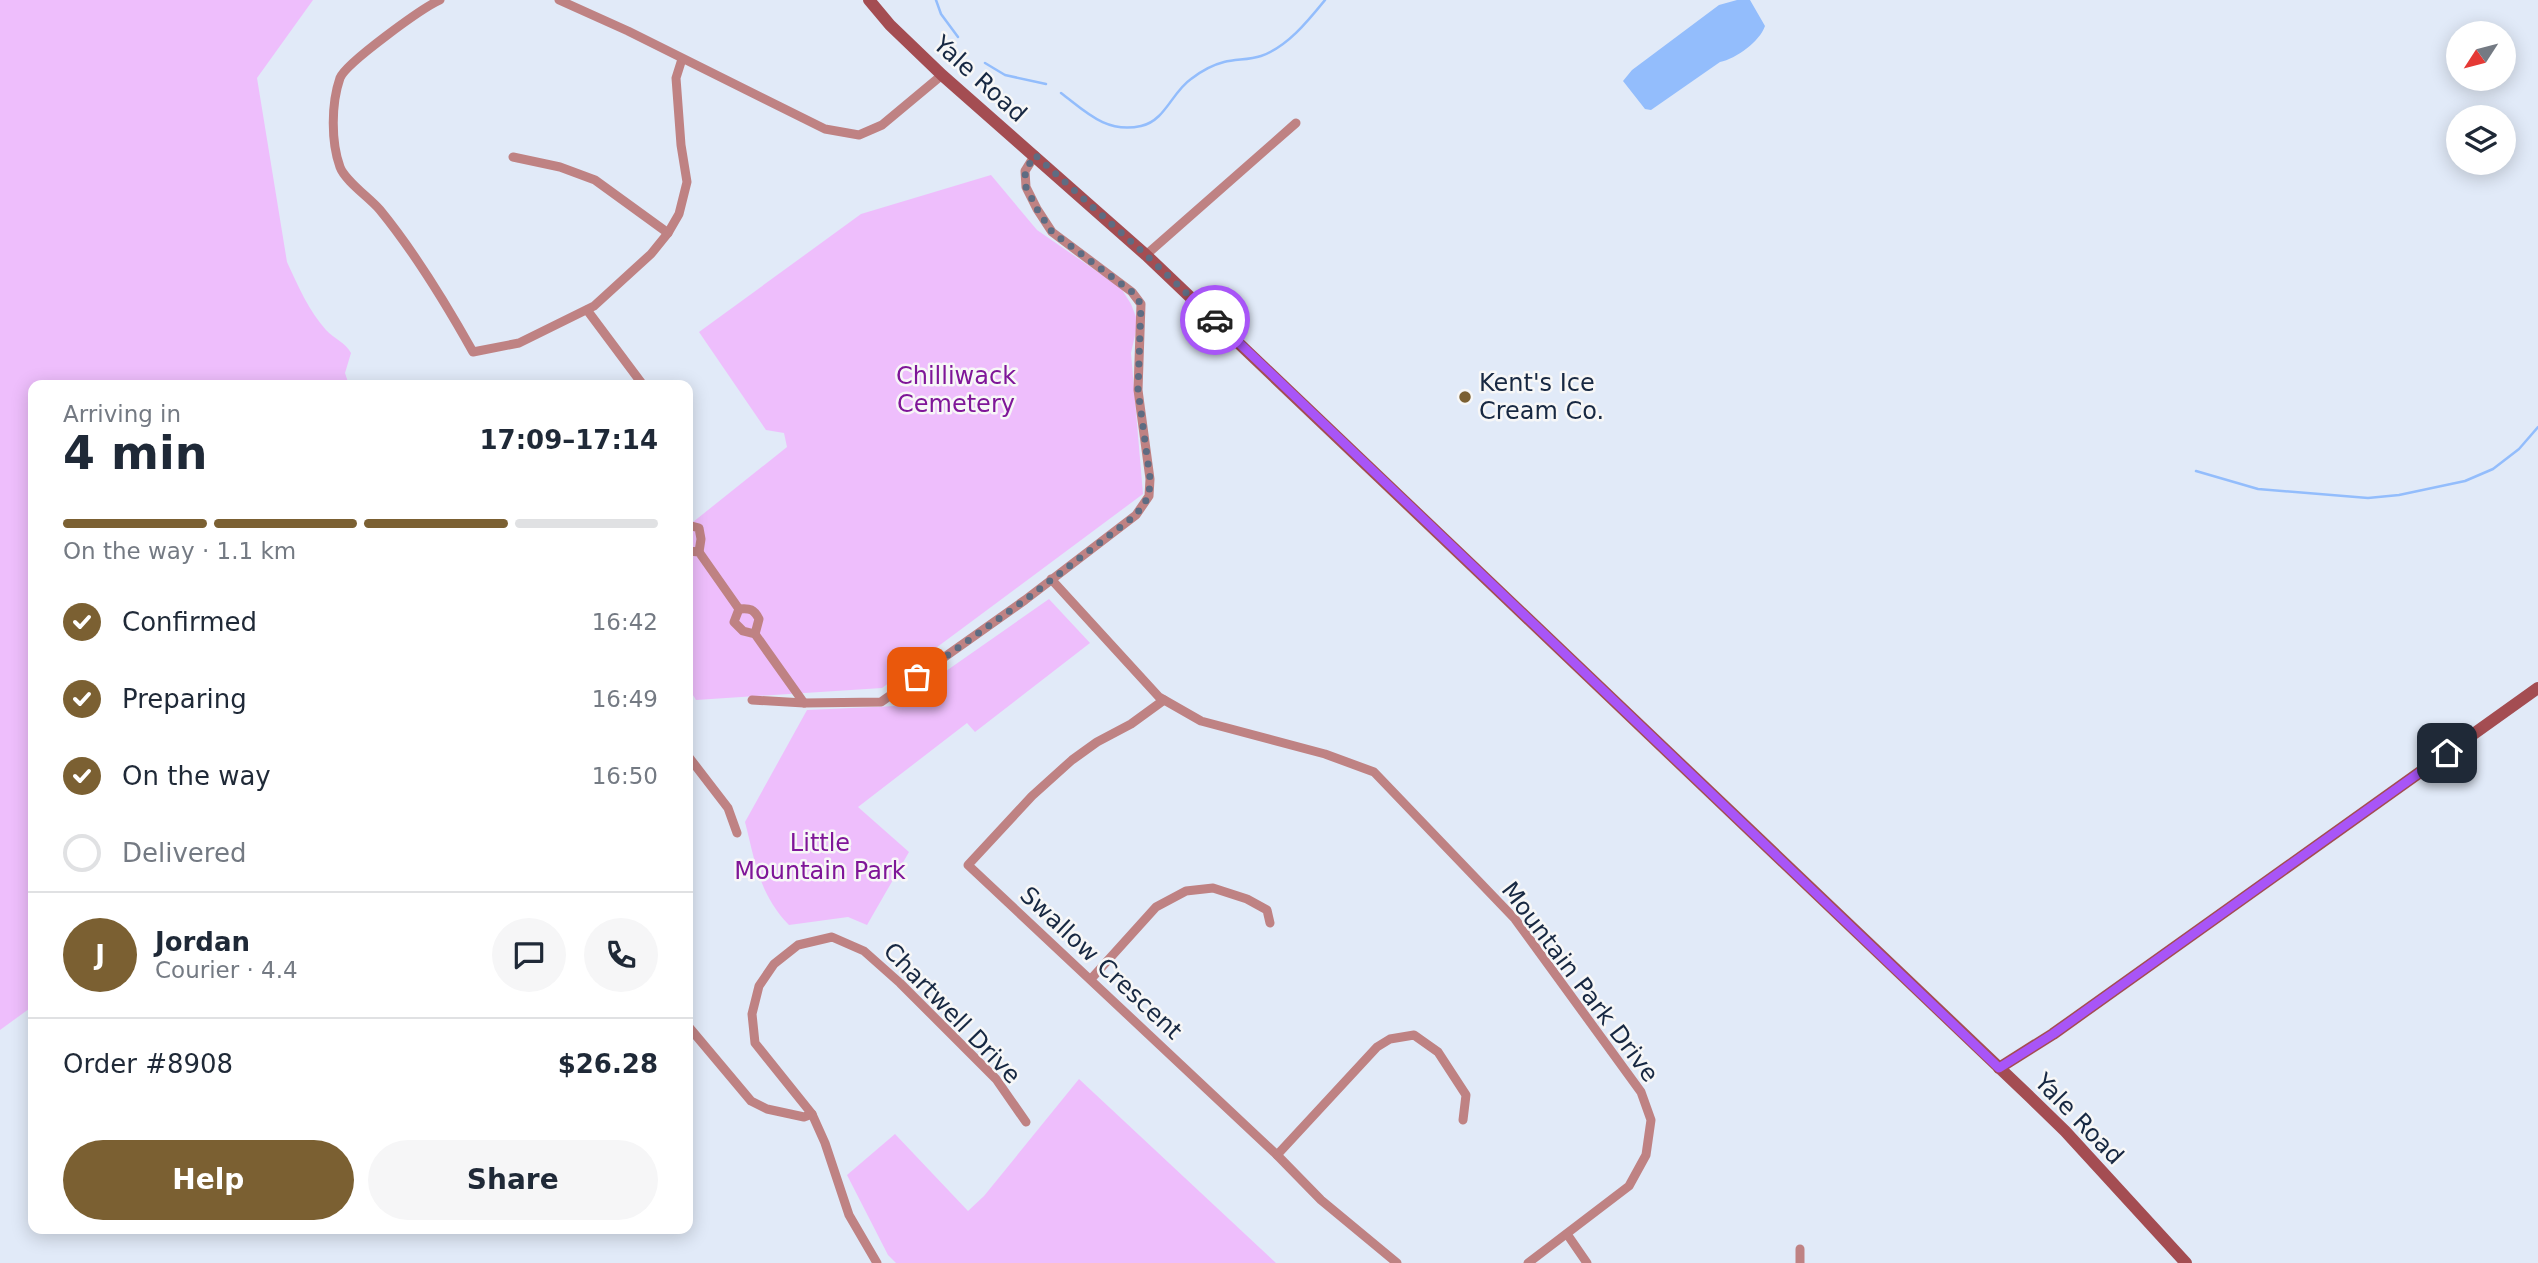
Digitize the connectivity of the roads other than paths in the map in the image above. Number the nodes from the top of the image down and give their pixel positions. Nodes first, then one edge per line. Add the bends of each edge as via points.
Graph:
1 (440, 0) edge
2 (559, 0) edge
3 (869, 0) edge
4 (682, 59) junction
5 (942, 75) junction
6 (1296, 123) dead end
7 (1035, 155) junction
8 (513, 157) dead end
9 (668, 233) junction
10 (1146, 255) junction
11 (587, 310) junction
12 (639, 380) edge
13 (693, 526) edge
14 (693, 551) edge
15 (699, 552) junction
16 (1051, 579) junction
17 (739, 609) junction
18 (755, 634) junction
19 (2538, 688) edge
20 (752, 700) dead end
21 (1164, 700) junction
22 (804, 703) junction
23 (693, 762) edge
24 (737, 833) dead end
25 (1270, 923) dead end
26 (1091, 979) junction
27 (693, 1032) edge
28 (1999, 1068) junction
29 (812, 1114) junction
30 (1463, 1120) dead end
31 (1026, 1122) dead end
32 (1277, 1155) junction
33 (1567, 1234) junction
34 (1800, 1249) dead end
35 (877, 1263) edge
36 (1397, 1263) edge
37 (1528, 1263) edge
38 (1587, 1263) edge
39 (1800, 1263) edge
40 (2186, 1263) edge

1 - 11 street via 359,57 341,76 334,144 342,171 386,218 438,290 473,352 519,343
2 - 4 street
3 - 5 main road, Yale Road
4 - 5 street via 825,129 859,135 882,124
4 - 9 street via 676,78 687,182 679,214
5 - 7 main road, Yale Road
6 - 10 street
7 - 10 main road, Yale Road
7 - 16 street via 1025,171 1026,187 1052,232 1132,292 1141,304 1138,390 1150,478 1149,496 1136,515
8 - 9 street via 595,180
9 - 11 street via 651,254
10 - 28 main road, Yale Road
11 - 12 street
13 - 15 street via 699,528
14 - 15 street
15 - 17 street
16 - 21 street, Mountain Park Drive
16 - 22 street via 881,702
17 - 18 street via 734,622
17 - 18 street via 755,611 759,620
18 - 22 street
19 - 28 main road
20 - 22 street
21 - 26 street, Swallow Crescent via 1072,760 968,865
21 - 33 street, Mountain Park Drive via 1201,721 1374,772 1515,919 1641,1092 1651,1120 1646,1155 1629,1186
23 - 24 street via 728,808
25 - 26 street via 1267,909 1247,899 1213,888 1186,891 1156,907
26 - 32 street, Swallow Crescent
27 - 29 street via 751,1101 804,1117
28 - 40 main road, Yale Road via 2065,1131
29 - 31 street, Chartwell Drive via 755,1043 752,1014 759,986 774,964 798,945 832,937 864,951 900,983 996,1079
29 - 35 street, Chartwell Drive via 849,1215
30 - 32 street via 1466,1095 1438,1052 1414,1035 1390,1039 1377,1047
32 - 36 street, Swallow Crescent via 1321,1200
33 - 37 street
33 - 38 street
34 - 39 street

